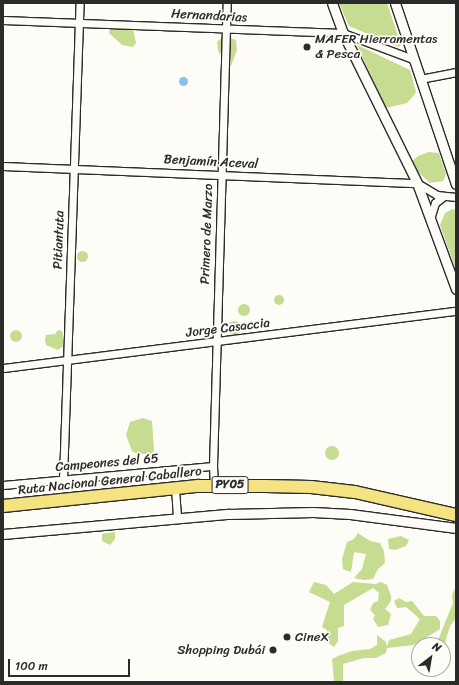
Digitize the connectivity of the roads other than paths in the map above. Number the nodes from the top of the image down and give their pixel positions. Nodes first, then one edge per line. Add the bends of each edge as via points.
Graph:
1 (80, 3) edge
2 (227, 3) edge
3 (332, 3) edge
4 (395, 3) edge
5 (3, 20) edge
6 (79, 22) junction
7 (226, 29) junction
8 (343, 33) junction
9 (413, 59) junction
10 (456, 72) edge
11 (420, 79) junction
12 (3, 166) edge
13 (74, 168) junction
14 (220, 174) junction
15 (417, 183) junction
16 (456, 184) edge
17 (444, 196) junction
18 (456, 197) edge
19 (431, 216) junction
20 (456, 289) edge
21 (456, 312) edge
22 (216, 342) junction
23 (67, 360) junction
24 (3, 368) edge
25 (212, 466) junction
26 (63, 479) junction
27 (3, 485) edge
28 (214, 485) junction
29 (175, 488) junction
30 (3, 506) edge
31 (456, 515) edge
32 (177, 519) junction
33 (456, 528) edge
34 (3, 534) edge

1 - 6 street, Pitiantuta
2 - 7 street, Primero de Marzo
3 - 8 main road
4 - 9 main road
5 - 6 street, Hernandarias
6 - 7 street, Hernandarias
6 - 13 street, Pitiantuta
7 - 8 street, Hernandarias
7 - 14 street, Primero de Marzo
8 - 9 street, Hernandarias
8 - 15 main road
9 - 11 main road
10 - 11 street
11 - 16 main road
12 - 13 street, Benjamín Aceval
13 - 14 street, Benjamín Aceval
13 - 23 street, Pitiantuta
14 - 15 street, Benjamín Aceval
14 - 22 street, Primero de Marzo
15 - 17 street via 429,191
15 - 19 main road
17 - 18 street
17 - 19 street via 435,203
19 - 20 main road
21 - 22 street, Jorge Casaccia
22 - 23 street, Jorge Casaccia
22 - 25 street, Primero de Marzo
23 - 24 street, Jorge Casaccia
23 - 26 street, Pitiantuta
25 - 26 street, Campeones del 65
25 - 28 street, Primero de Marzo
26 - 27 street, Campeones del 65
28 - 29 highway, Ruta Nacional General Caballero / PY05
28 - 31 highway, Ruta Nacional General Caballero / PY05 via 324,488
29 - 30 highway, Ruta Nacional General Caballero / PY05
29 - 32 street
32 - 33 main road via 313,512 350,514
32 - 34 main road

